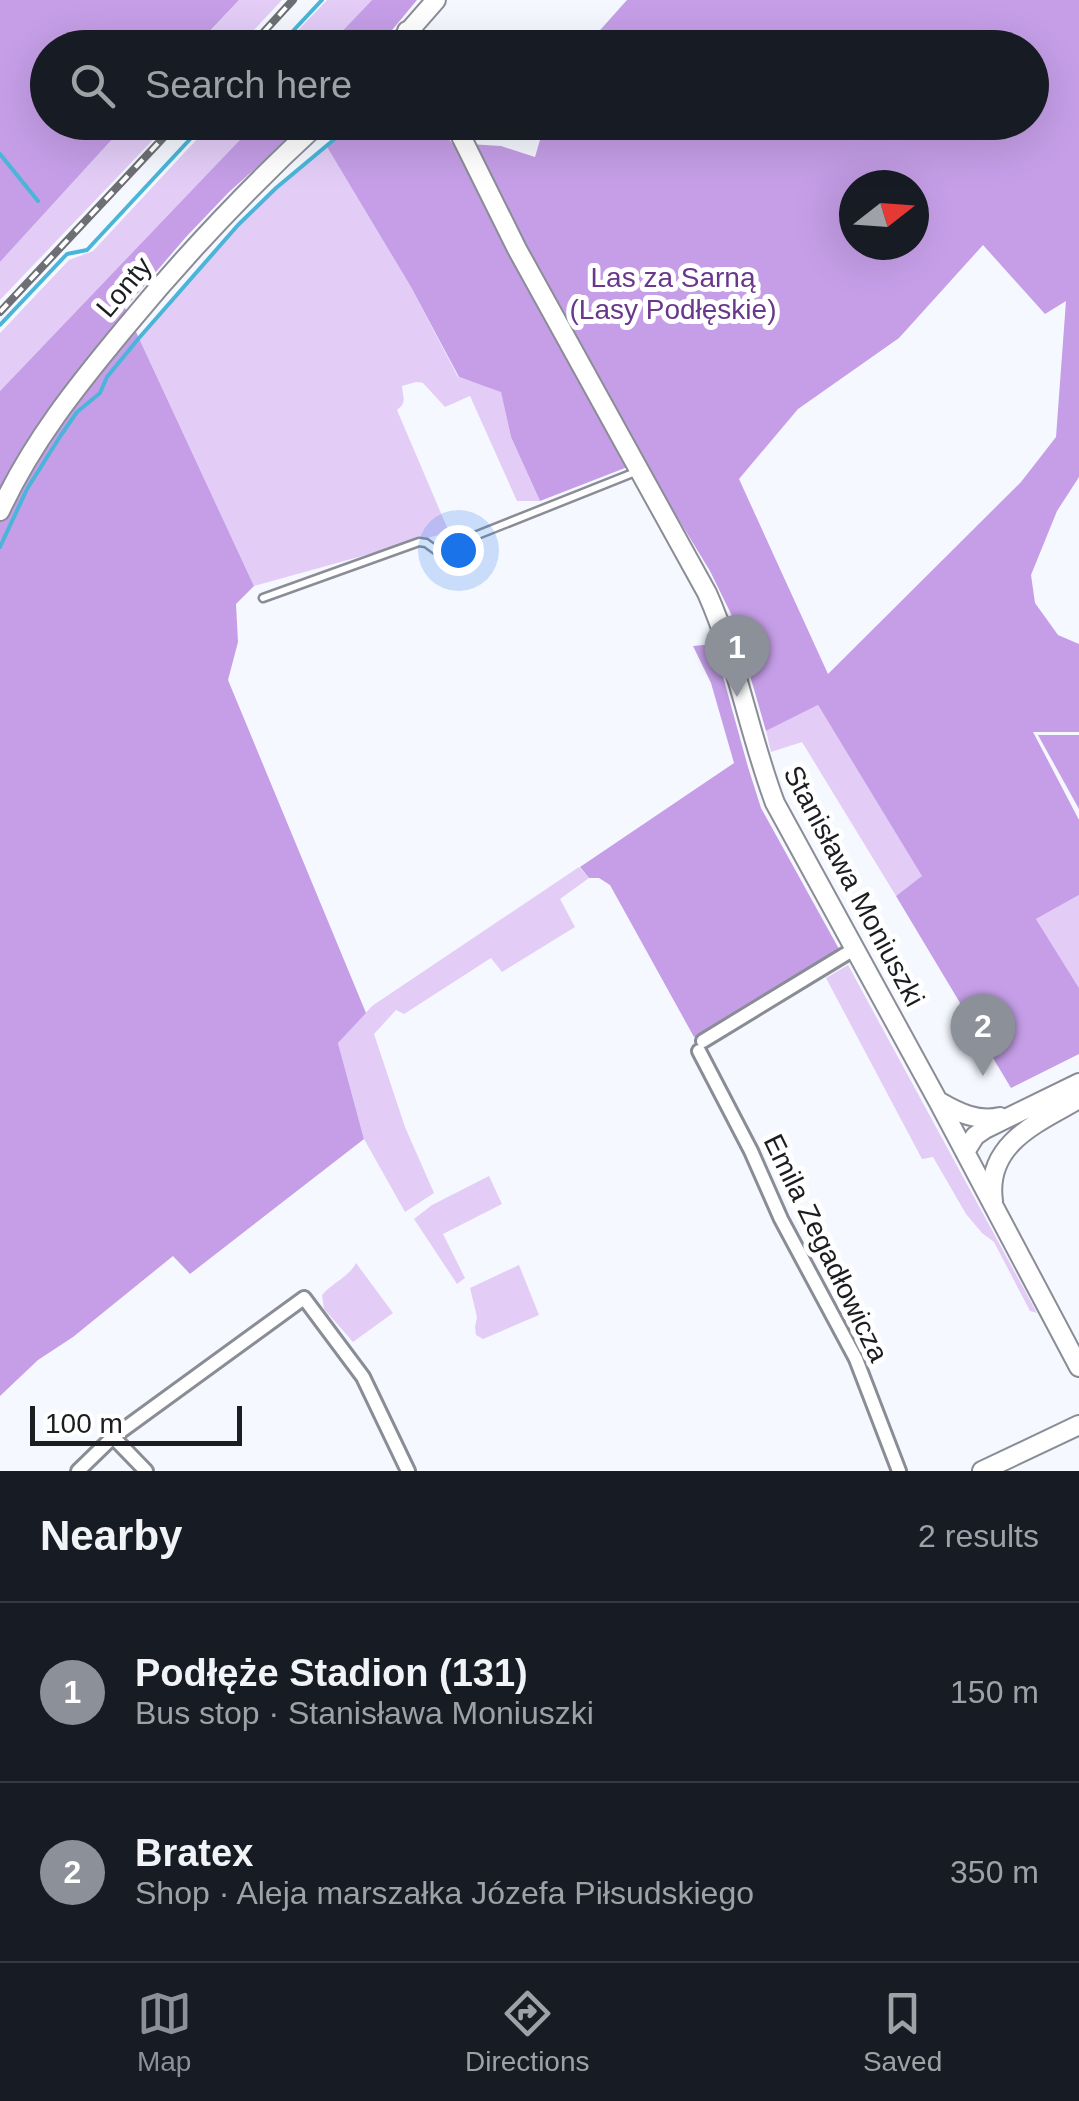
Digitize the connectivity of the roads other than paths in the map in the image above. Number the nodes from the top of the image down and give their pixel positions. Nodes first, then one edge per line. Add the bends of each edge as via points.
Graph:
1 (436, 0) edge
2 (408, 30) edge
3 (301, 140) edge
4 (462, 140) edge
5 (640, 470) junction
6 (0, 511) edge
7 (263, 598) dead end
8 (854, 949) junction
9 (1079, 1084) edge
10 (1079, 1098) edge
11 (938, 1101) junction
12 (1015, 1113) junction
13 (1025, 1132) junction
14 (965, 1152) junction
15 (994, 1206) junction
16 (1079, 1367) edge
17 (1079, 1425) edge
18 (113, 1438) junction
19 (78, 1471) edge
20 (146, 1471) edge
21 (408, 1471) edge
22 (900, 1471) edge
23 (982, 1471) edge

1 - 2 street
3 - 6 street, Lonty via 223,214 54,415
4 - 5 street, Stanisława Moniuszki
5 - 7 lane via 436,551 419,542
5 - 8 street, Stanisława Moniuszki via 715,610 774,802
8 - 11 street, Stanisława Moniuszki
8 - 22 street, Emila Zegadłowicza via 701,1046 856,1359
9 - 12 street
10 - 13 street
11 - 12 street via 974,1118
11 - 14 street, Stanisława Moniuszki
12 - 14 street via 975,1136
13 - 14 street via 993,1148
13 - 15 street via 1002,1151 995,1167
14 - 15 street, Stanisława Moniuszki
15 - 16 street, Stanisława Moniuszki
17 - 23 street
18 - 19 street
18 - 20 street
18 - 21 street via 304,1298 363,1378

